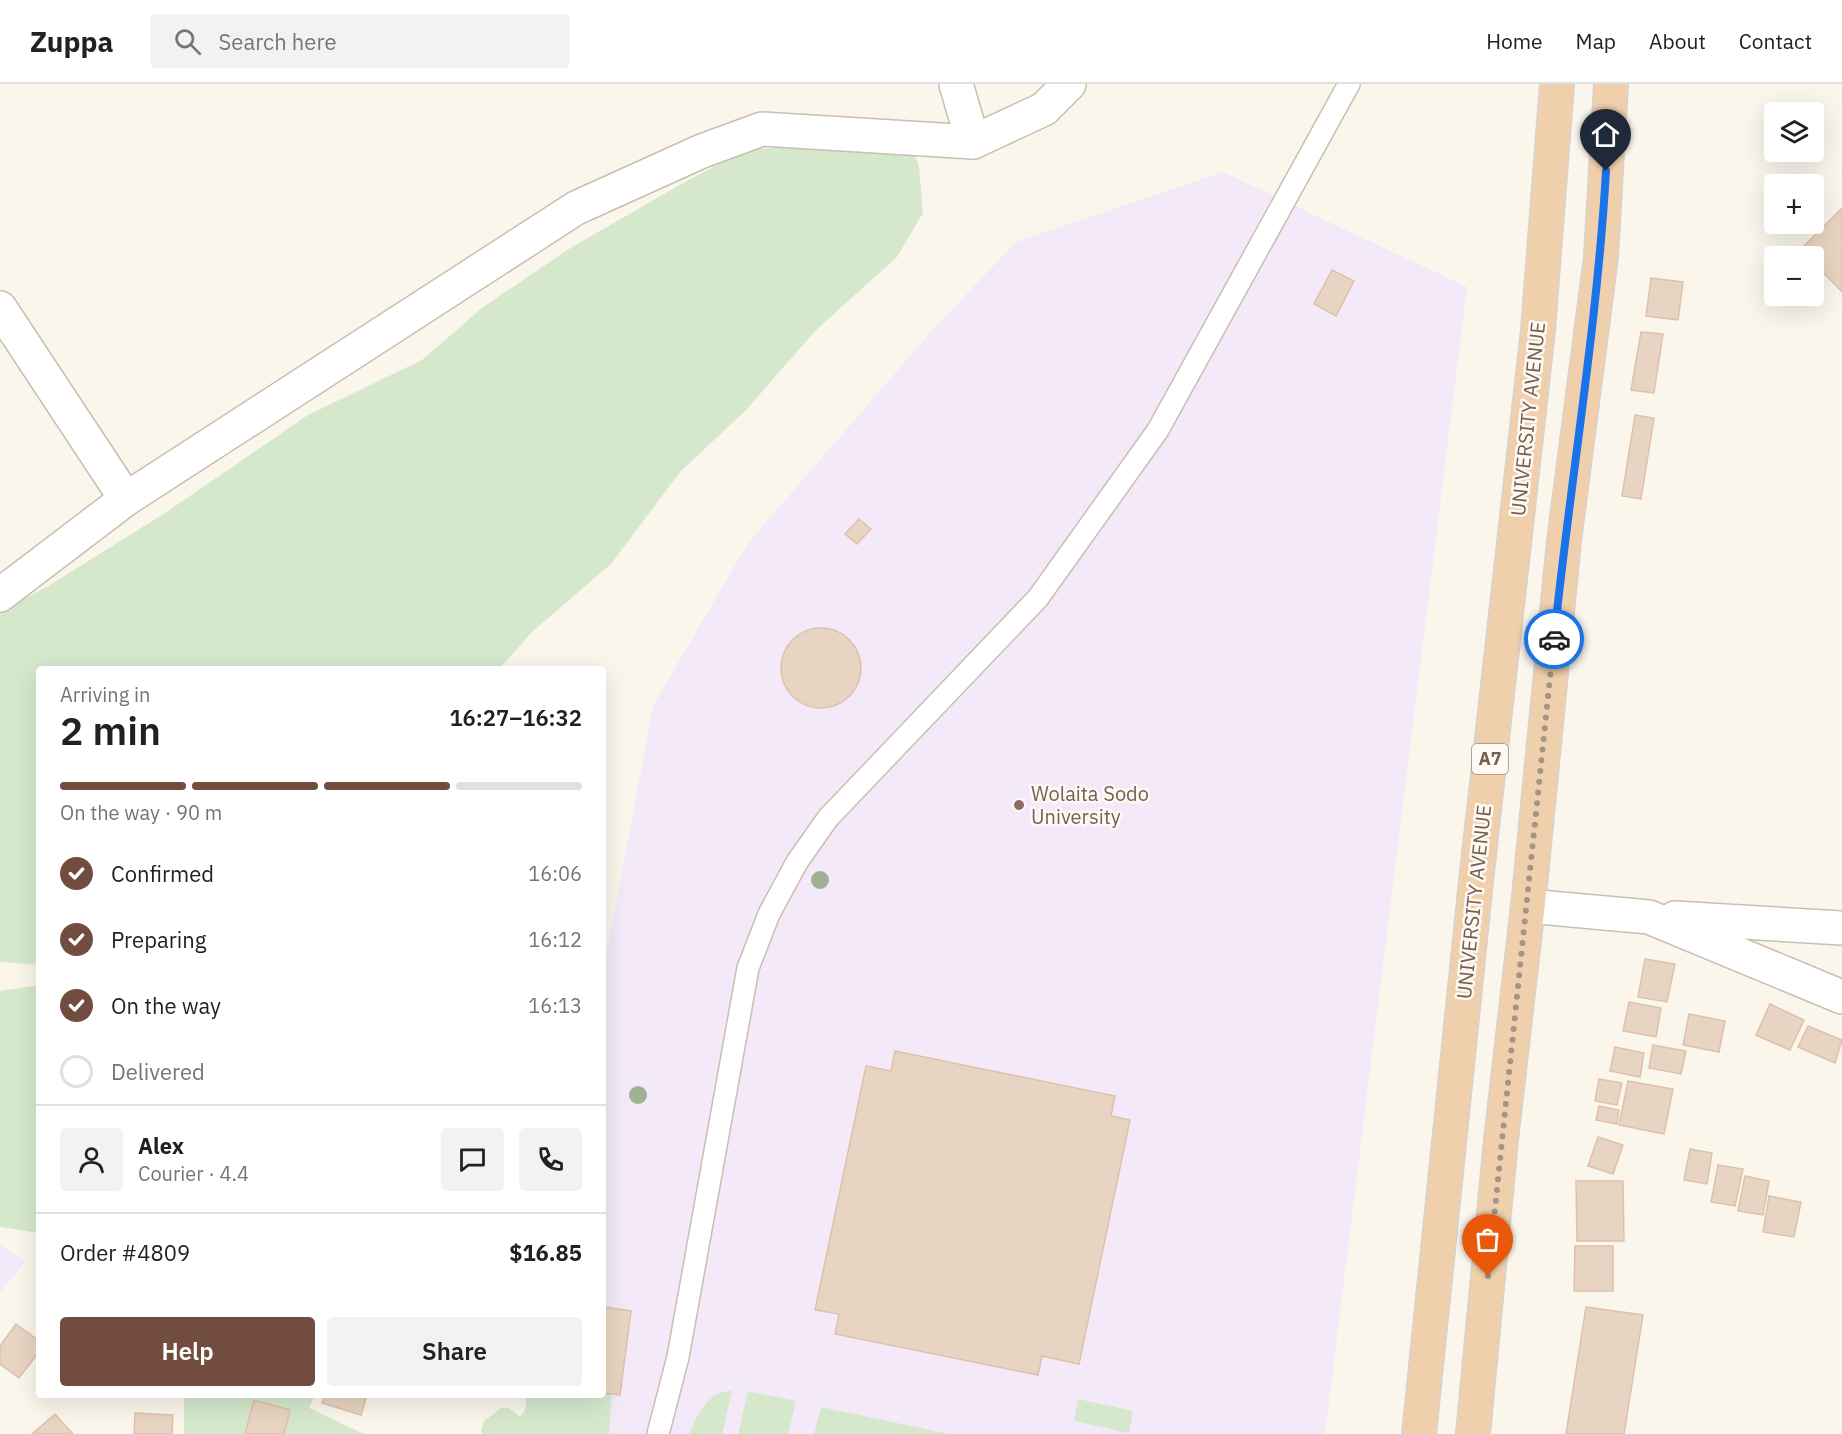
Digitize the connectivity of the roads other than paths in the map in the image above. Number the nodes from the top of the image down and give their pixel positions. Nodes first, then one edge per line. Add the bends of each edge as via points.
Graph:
1 (956, 84) edge
2 (1069, 84) edge
3 (1349, 84) edge
4 (1557, 84) edge
5 (1611, 84) edge
6 (973, 142) junction
7 (0, 308) edge
8 (126, 499) junction
9 (0, 595) edge
10 (1528, 906) junction
11 (1649, 917) junction
12 (1842, 928) edge
13 (1842, 997) edge
14 (658, 1434) edge
15 (1419, 1434) edge
16 (1473, 1434) edge

1 - 6 street
2 - 6 street via 1044,109
3 - 14 lane via 1158,430 1038,598 828,818 797,862 769,914 748,968 678,1357
4 - 15 highway, UNIVERSITY AVENUE / A7 via 1538,330
5 - 10 highway via 1601,257 1564,541
6 - 8 street via 762,129 702,151 576,208
7 - 8 street
8 - 9 street
10 - 11 street
10 - 16 highway
11 - 12 street
11 - 13 street

